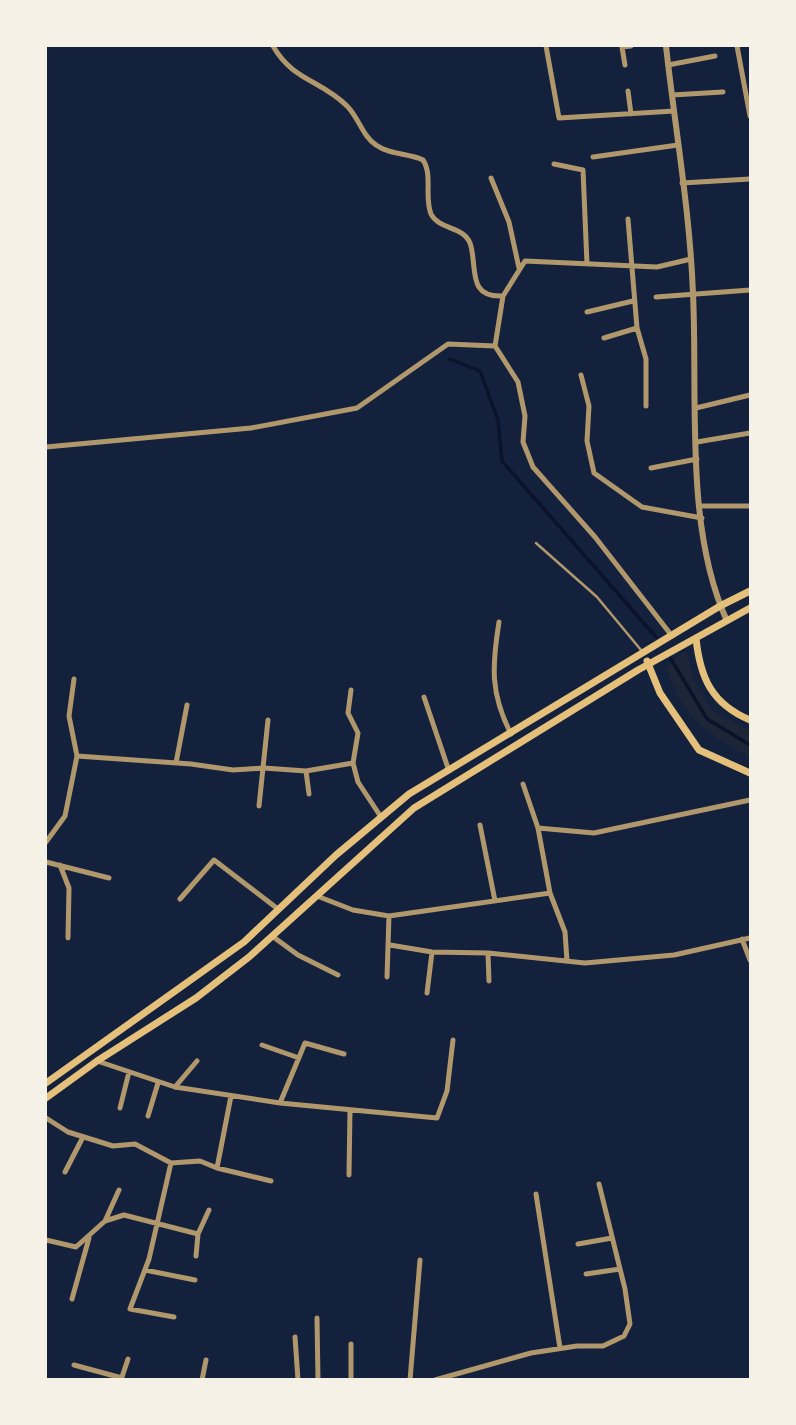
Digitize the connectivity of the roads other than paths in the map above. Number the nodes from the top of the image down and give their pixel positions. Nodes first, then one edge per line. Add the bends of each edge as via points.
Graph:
1 (273, 46) edge
2 (546, 46) edge
3 (631, 46) edge
4 (666, 46) edge
5 (737, 46) edge
6 (715, 56) dead end
7 (625, 65) dead end
8 (668, 65) junction
9 (751, 70) edge
10 (742, 72) junction
11 (628, 91) dead end
12 (723, 92) dead end
13 (672, 95) junction
14 (674, 111) junction
15 (631, 114) junction
16 (751, 116) edge
17 (678, 145) junction
18 (593, 157) dead end
19 (554, 164) dead end
20 (491, 178) dead end
21 (751, 179) edge
22 (682, 183) junction
23 (628, 219) dead end
24 (691, 259) junction
25 (587, 264) junction
26 (630, 267) junction
27 (519, 269) junction
28 (751, 290) edge
29 (694, 294) junction
30 (503, 296) junction
31 (656, 297) dead end
32 (633, 300) junction
33 (587, 312) dead end
34 (637, 328) junction
35 (604, 338) dead end
36 (495, 345) junction
37 (581, 375) dead end
38 (751, 395) edge
39 (646, 406) dead end
40 (696, 408) junction
41 (751, 433) edge
42 (697, 442) junction
43 (46, 447) edge
44 (697, 459) junction
45 (651, 468) dead end
46 (701, 506) junction
47 (751, 506) edge
48 (702, 518) junction
49 (537, 543) dead end
50 (751, 591) edge
51 (720, 606) junction
52 (751, 608) edge
53 (727, 621) junction
54 (499, 622) dead end
55 (672, 636) junction
56 (696, 638) junction
57 (643, 653) junction
58 (649, 663) junction
59 (74, 678) dead end
60 (351, 690) dead end
61 (424, 697) dead end
62 (187, 705) dead end
63 (268, 720) dead end
64 (751, 720) edge
65 (511, 734) junction
66 (77, 756) junction
67 (176, 763) junction
68 (352, 764) junction
69 (264, 768) junction
70 (306, 771) junction
71 (449, 771) junction
72 (751, 773) edge
73 (523, 784) dead end
74 (309, 794) dead end
75 (751, 800) edge
76 (259, 806) dead end
77 (382, 817) junction
78 (480, 825) dead end
79 (538, 828) junction
80 (46, 842) edge
81 (46, 862) edge
82 (60, 865) junction
83 (109, 878) dead end
84 (550, 893) junction
85 (317, 896) junction
86 (180, 899) dead end
87 (495, 901) junction
88 (278, 909) junction
89 (389, 916) junction
90 (272, 936) junction
91 (68, 938) dead end
92 (751, 938) edge
93 (742, 939) junction
94 (390, 944) junction
95 (432, 952) junction
96 (488, 953) junction
97 (751, 960) edge
98 (567, 961) junction
99 (338, 975) dead end
100 (387, 977) dead end
101 (489, 981) dead end
102 (428, 993) dead end
103 (453, 1040) dead end
104 (262, 1045) dead end
105 (344, 1054) dead end
106 (299, 1058) junction
107 (97, 1061) junction
108 (197, 1061) dead end
109 (129, 1072) junction
110 (46, 1083) edge
111 (158, 1083) junction
112 (175, 1087) junction
113 (231, 1096) junction
114 (46, 1098) edge
115 (280, 1103) junction
116 (120, 1108) dead end
117 (350, 1110) junction
118 (148, 1116) dead end
119 (46, 1118) edge
120 (82, 1137) junction
121 (171, 1163) junction
122 (217, 1168) junction
123 (65, 1172) dead end
124 (349, 1175) dead end
125 (271, 1181) dead end
126 (599, 1184) dead end
127 (119, 1189) dead end
128 (536, 1194) dead end
129 (209, 1210) dead end
130 (105, 1221) junction
131 (155, 1223) junction
132 (198, 1234) junction
133 (89, 1238) junction
134 (612, 1238) junction
135 (46, 1240) edge
136 (578, 1244) dead end
137 (196, 1256) dead end
138 (420, 1260) dead end
139 (620, 1269) junction
140 (145, 1270) junction
141 (586, 1274) dead end
142 (195, 1280) dead end
143 (72, 1299) dead end
144 (174, 1317) dead end
145 (317, 1318) dead end
146 (295, 1337) dead end
147 (351, 1344) dead end
148 (560, 1348) junction
149 (128, 1359) dead end
150 (206, 1360) dead end
151 (74, 1365) dead end
152 (122, 1379) edge
153 (202, 1380) edge
154 (298, 1380) edge
155 (318, 1380) edge
156 (351, 1380) edge
157 (410, 1380) edge
158 (435, 1380) edge

1 - 30 street via 294,73 348,106 370,141 423,160 431,214 470,243 476,283 485,292
2 - 15 street via 558,118
3 - 7 street via 622,47
4 - 8 street
5 - 10 street
6 - 8 street
8 - 13 street
9 - 10 street
10 - 16 street
11 - 15 street
12 - 13 street
13 - 14 street
14 - 15 street
14 - 17 street
17 - 18 street
17 - 22 street
19 - 25 street via 583,170
20 - 27 street via 509,222
21 - 22 street
22 - 24 street
23 - 26 street
24 - 26 street via 657,267
24 - 29 street
25 - 26 street
25 - 27 street via 525,261
26 - 32 street
27 - 30 street
28 - 29 street
29 - 31 street
29 - 40 street
30 - 36 street
32 - 33 street
32 - 34 street
34 - 35 street
34 - 39 street via 646,359
36 - 43 street via 448,344 357,408 251,428
36 - 55 street via 518,382 525,416 523,442 533,467
37 - 48 street via 589,406 587,441 594,473 642,507
38 - 40 street
40 - 42 street
41 - 42 street
42 - 44 street
44 - 45 street
44 - 46 street
46 - 47 street
46 - 48 street
48 - 51 street via 704,554
49 - 57 lane via 597,597
50 - 51 main road
51 - 53 street
51 - 55 main road
52 - 53 main road
53 - 56 main road
54 - 65 street via 492,664 498,708
55 - 57 main road
56 - 58 main road
56 - 64 main road via 701,670 713,692 726,708
57 - 58 main road
57 - 65 main road
58 - 72 main road via 660,693 699,750
58 - 85 main road via 414,808
59 - 66 street via 69,716
60 - 68 street via 348,713 358,733
61 - 71 street
62 - 67 street
63 - 69 street
65 - 71 main road
66 - 67 street
66 - 80 street via 65,816
67 - 69 street via 233,770
68 - 70 street
68 - 77 street via 358,782
69 - 70 street
69 - 76 street
70 - 74 street
71 - 77 main road
73 - 79 street
75 - 79 street via 594,833
77 - 88 main road
78 - 87 street
79 - 84 street
81 - 82 street
82 - 83 street
82 - 91 street via 69,888
84 - 87 street
84 - 98 street via 565,932
85 - 89 street via 353,910
85 - 90 main road
86 - 88 street via 214,860
87 - 89 street
88 - 110 main road via 244,942
89 - 94 street
90 - 99 street via 298,956
90 - 107 main road via 197,998
92 - 93 street
93 - 97 street
93 - 98 street via 674,955
94 - 95 street
94 - 100 street
95 - 96 street
95 - 102 street
96 - 98 street
96 - 101 street
103 - 117 street via 447,1091 437,1118
104 - 106 street
105 - 106 street via 304,1043
106 - 115 street
107 - 109 street
107 - 114 main road
108 - 112 street
109 - 111 street
109 - 116 street
111 - 112 street
111 - 118 street
112 - 113 street
113 - 115 street
113 - 122 street
115 - 117 street
117 - 124 street
119 - 120 street
120 - 121 street via 113,1146 135,1144
120 - 123 street
121 - 122 street via 200,1161
121 - 131 street
122 - 125 street
126 - 134 street
127 - 130 street
128 - 148 street
129 - 132 street
130 - 131 street via 124,1215
130 - 133 street
131 - 132 street
131 - 140 street
132 - 137 street
133 - 135 street via 76,1247
133 - 143 street
134 - 136 street
134 - 139 street
138 - 157 street
139 - 141 street
139 - 148 street via 630,1324 624,1336 603,1346
140 - 142 street
140 - 144 street via 130,1309
145 - 155 street
146 - 154 street
147 - 156 street
148 - 158 street
149 - 152 street
150 - 153 street
151 - 152 street

